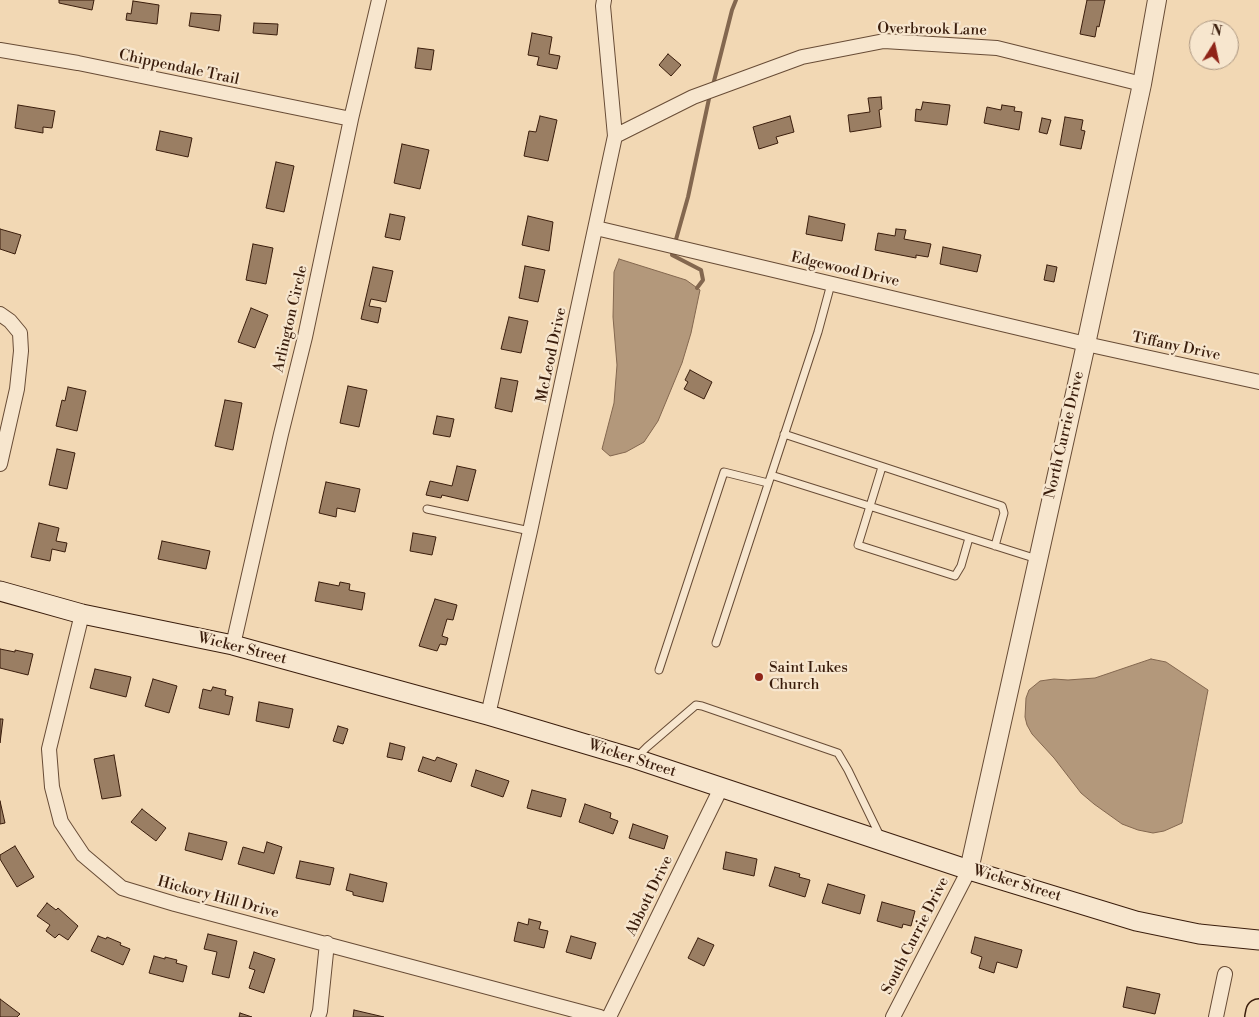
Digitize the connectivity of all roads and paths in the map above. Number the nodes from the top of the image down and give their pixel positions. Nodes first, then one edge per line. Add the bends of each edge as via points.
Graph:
1 (379, 0) edge
2 (604, 0) edge
3 (1158, 0) edge
4 (0, 50) edge
5 (1142, 84) junction
6 (351, 119) junction
7 (615, 136) junction
8 (596, 228) junction
9 (831, 284) junction
10 (0, 314) edge
11 (1086, 344) junction
12 (1259, 382) edge
13 (784, 434) junction
14 (0, 464) edge
15 (882, 466) junction
16 (771, 475) junction
17 (768, 484) junction
18 (869, 506) junction
19 (427, 509) dead end
20 (530, 531) junction
21 (969, 538) junction
22 (995, 546) junction
23 (1038, 559) junction
24 (0, 591) edge
25 (82, 614) junction
26 (716, 642) dead end
27 (234, 645) junction
28 (659, 670) dead end
29 (488, 715) junction
30 (636, 759) junction
31 (721, 788) junction
32 (882, 841) junction
33 (969, 870) junction
34 (1259, 940) edge
35 (327, 943) junction
36 (1225, 974) dead end
37 (1259, 1012) edge
38 (318, 1017) edge
39 (600, 1017) edge
40 (609, 1017) edge
41 (893, 1017) edge
42 (1216, 1017) edge
43 (1258, 1017) edge

1 - 6 street, Arlington Circle
2 - 7 street, McLeod Drive
3 - 5 street, North Currie Drive
4 - 6 street, Chippendale Trail
5 - 7 street, Overbrook Lane via 997,48 884,41 802,58 693,97
5 - 11 street, North Currie Drive
6 - 27 street, Arlington Circle
7 - 8 street, McLeod Drive
8 - 9 street, Edgewood Drive
8 - 20 street, McLeod Drive
9 - 11 street, Edgewood Drive
9 - 13 lane
10 - 14 street via 20,332 21,351 17,389
11 - 12 street, Tiffany Drive
11 - 23 street, North Currie Drive
13 - 15 lane
13 - 16 lane
15 - 18 lane
15 - 22 lane via 1002,506 1004,514
16 - 17 lane
16 - 18 lane
17 - 26 lane
17 - 28 lane via 724,472
18 - 21 lane
18 - 21 lane via 858,545 875,551 955,576
19 - 20 lane
20 - 29 street, McLeod Drive
21 - 22 lane
22 - 23 lane
23 - 33 street, North Currie Drive
24 - 25 main road, Wicker Street
25 - 27 main road, Wicker Street
25 - 35 street, Hickory Hill Drive via 49,749 52,787 61,822 82,855 122,888
27 - 29 main road, Wicker Street
29 - 30 main road, Wicker Street
30 - 31 main road, Wicker Street
30 - 32 lane via 696,705 702,706 838,753
31 - 32 main road, Wicker Street
31 - 40 street, Abbott Drive
32 - 33 main road, Wicker Street
33 - 34 main road, Wicker Street via 1136,921 1199,934
33 - 41 street, South Currie Drive
35 - 38 street
35 - 39 street, Hickory Hill Drive
36 - 42 street
37 - 43 highway

